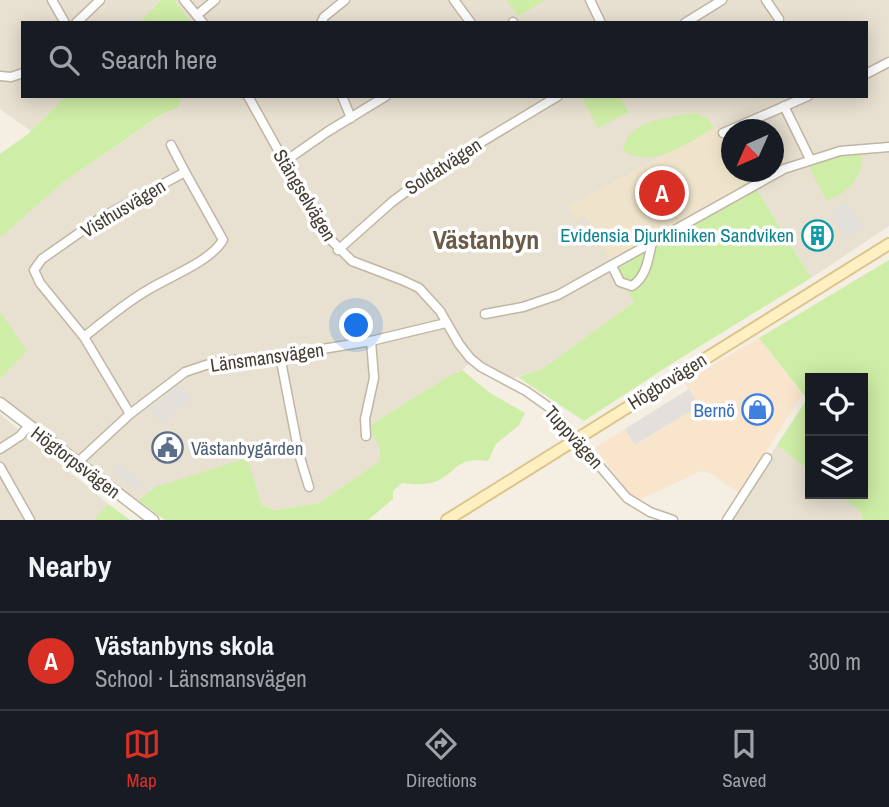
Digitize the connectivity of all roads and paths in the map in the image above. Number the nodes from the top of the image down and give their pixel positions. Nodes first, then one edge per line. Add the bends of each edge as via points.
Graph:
1 (51, 0) edge
2 (100, 0) edge
3 (184, 0) edge
4 (215, 0) edge
5 (345, 0) edge
6 (454, 0) edge
7 (590, 0) edge
8 (722, 0) edge
9 (766, 0) edge
10 (200, 19) edge
11 (779, 19) dead end
12 (64, 21) edge
13 (78, 21) edge
14 (322, 21) edge
15 (470, 21) edge
16 (600, 21) edge
17 (690, 21) edge
18 (889, 62) edge
19 (868, 73) edge
20 (21, 74) edge
21 (0, 76) edge
22 (249, 98) edge
23 (343, 98) edge
24 (383, 98) edge
25 (555, 98) edge
26 (803, 98) edge
27 (784, 106) junction
28 (351, 118) junction
29 (755, 119) edge
30 (171, 145) dead end
31 (889, 147) edge
32 (810, 159) junction
33 (285, 162) junction
34 (185, 172) junction
35 (652, 243) junction
36 (889, 244) edge
37 (338, 250) junction
38 (612, 266) junction
39 (485, 314) dead end
40 (446, 323) junction
41 (84, 337) junction
42 (371, 341) junction
43 (280, 356) junction
44 (0, 403) edge
45 (130, 414) junction
46 (28, 427) junction
47 (366, 436) dead end
48 (578, 438) junction
49 (0, 449) edge
50 (767, 458) dead end
51 (77, 463) junction
52 (0, 467) edge
53 (309, 487) dead end
54 (30, 520) edge
55 (153, 520) edge
56 (447, 520) edge
57 (673, 520) edge
58 (727, 520) edge

1 - 12 street
2 - 13 street
3 - 10 street
4 - 10 street
5 - 14 street
6 - 15 street
7 - 16 street
8 - 17 street
9 - 11 street
18 - 19 street
20 - 21 street
22 - 33 street, Stängselvägen
23 - 28 street
24 - 28 street
25 - 37 street, Soldatvägen via 432,172
26 - 27 street
27 - 29 street
27 - 32 street
28 - 33 street
30 - 34 street
31 - 32 street via 852,149
32 - 35 street via 772,175
33 - 37 street, Stängselvägen
34 - 41 street, Visthusvägen via 223,240 210,254 146,291
34 - 41 street, Visthusvägen via 99,219 35,266 36,277
35 - 38 street
35 - 38 street via 645,271 632,286 620,282
36 - 48 main road, Högbovägen
37 - 40 street, Stängselvägen via 358,265 418,288
38 - 39 street via 558,295
40 - 42 street, Länsmansvägen
40 - 48 street, Tuppvägen via 470,358 540,400
41 - 45 street, Visthusvägen
42 - 43 street, Länsmansvägen
42 - 47 street via 374,378
43 - 45 street, Länsmansvägen via 215,362 185,372
43 - 53 street
44 - 46 street, Högtorpsvägen
45 - 51 street, Länsmansvägen
46 - 49 street
46 - 51 street, Högtorpsvägen
48 - 56 main road, Högbovägen
48 - 57 street, Tuppvägen via 627,498
50 - 58 street
51 - 55 street, Högtorpsvägen
52 - 54 street

